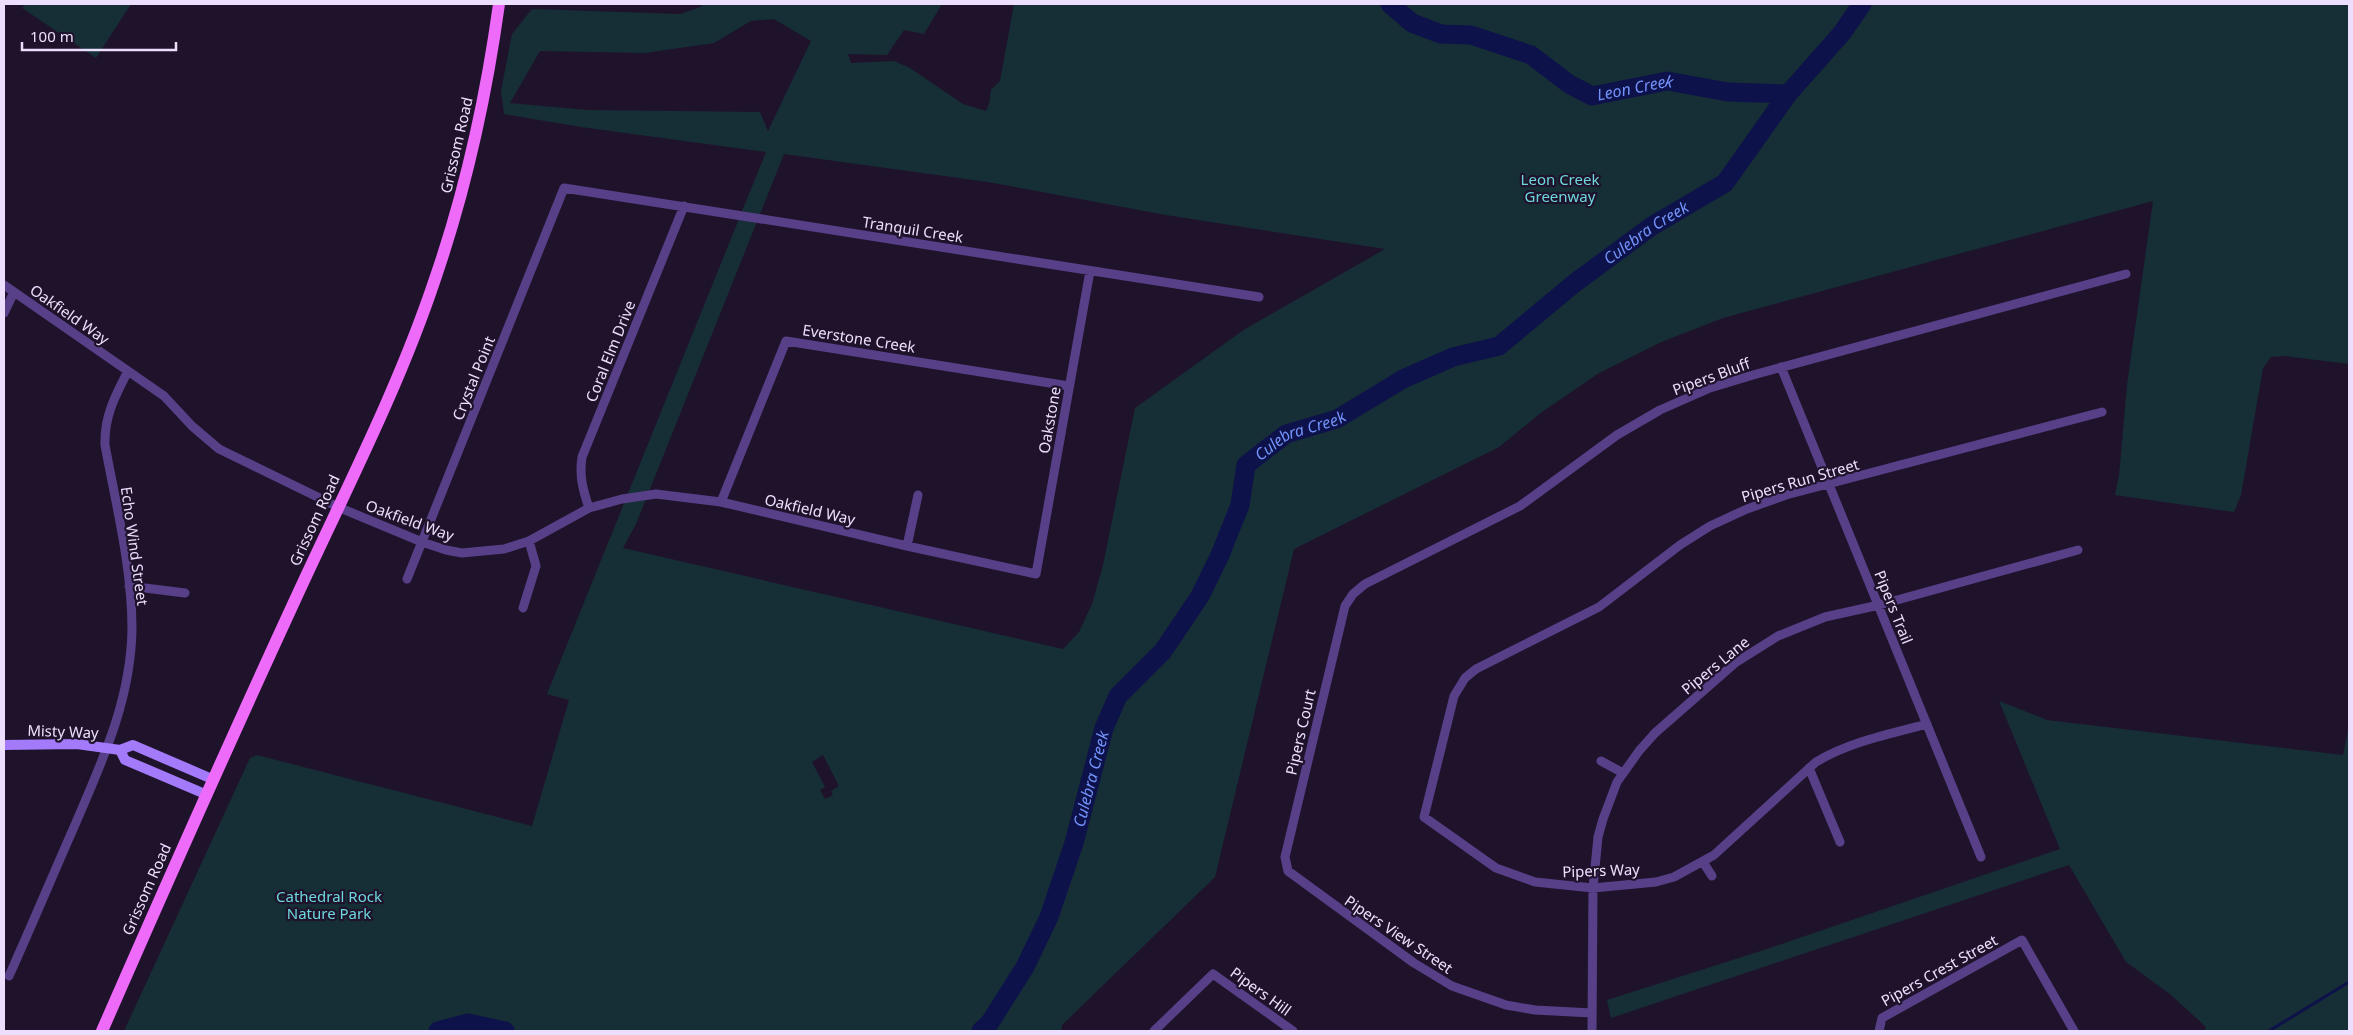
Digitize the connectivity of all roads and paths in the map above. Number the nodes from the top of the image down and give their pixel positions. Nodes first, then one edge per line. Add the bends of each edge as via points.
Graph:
1 (499, 4) edge
2 (564, 188) joint
3 (684, 206) junction
4 (1090, 271) junction
5 (2126, 274) dead end
6 (4, 285) edge
7 (14, 292) junction
8 (1258, 297) dead end
9 (4, 313) edge
10 (1781, 367) junction
11 (128, 371) junction
12 (1069, 386) junction
13 (2102, 412) dead end
14 (1829, 485) junction
15 (918, 495) dead end
16 (721, 502) junction
17 (338, 507) junction
18 (589, 508) junction
19 (529, 541) junction
20 (422, 542) junction
21 (907, 546) junction
22 (2078, 550) dead end
23 (1036, 574) joint
24 (408, 579) dead end
25 (129, 586) junction
26 (185, 593) dead end
27 (1349, 600) joint
28 (1879, 605) junction
29 (523, 608) dead end
30 (1927, 724) junction
31 (4, 744) edge
32 (108, 748) junction
33 (120, 750) junction
34 (1601, 761) dead end
35 (1809, 768) junction
36 (1623, 773) junction
37 (212, 779) junction
38 (205, 794) junction
39 (1424, 817) joint
40 (1840, 842) dead end
41 (1981, 857) dead end
42 (1703, 862) junction
43 (1288, 872) joint
44 (1712, 876) dead end
45 (1593, 888) junction
46 (9, 976) dead end
47 (1592, 1013) junction
48 (1282, 1028) edge
49 (102, 1031) edge
50 (1154, 1031) edge
51 (1293, 1031) edge
52 (1592, 1031) edge
53 (1879, 1031) edge
54 (2074, 1031) edge

1 - 17 main road, Grissom Road via 477,134 450,233 390,394
2 - 3 street, Tranquil Creek
2 - 20 street, Crystal Point
3 - 4 street, Tranquil Creek
3 - 18 street, Coral Elm Drive via 582,457 581,484
4 - 8 street, Tranquil Creek
4 - 12 street, Oakstone
5 - 10 street, Pipers Bluff
6 - 7 street, Oakfield Way
7 - 9 street
7 - 11 street, Oakfield Way
10 - 14 street, Pipers Trail
10 - 27 street, Pipers Bluff via 1710,388 1660,410 1610,440 1520,506 1365,584
11 - 17 street, Oakfield Way via 164,396 219,449
11 - 25 street, Echo Wind Street via 110,406 104,430
12 - 16 street, Everstone Creek via 786,341
12 - 23 street, Oakstone
13 - 14 street, Pipers Run Street
14 - 28 street, Pipers Trail
14 - 39 street, Pipers Run Street via 1786,495 1710,526 1599,607 1476,669 1454,696
15 - 21 street
16 - 18 street, Oakfield Way via 656,494
16 - 21 street, Oakfield Way
17 - 20 street, Oakfield Way
17 - 37 main road, Grissom Road
18 - 19 street, Oakfield Way
19 - 20 street, Oakfield Way via 504,549 462,553
19 - 29 street via 536,566
20 - 24 street, Crystal Point
21 - 23 street, Oakfield Way
22 - 28 street, Pipers Lane
25 - 26 street
25 - 32 street, Echo Wind Street via 130,661 125,692
27 - 43 street, Pipers Court via 1285,857
28 - 30 street, Pipers Trail
28 - 36 street, Pipers Lane via 1824,617 1757,648 1735,663 1655,733
30 - 35 street, Pipers Way via 1829,754
30 - 41 street, Pipers Trail
31 - 32 street, Misty Way via 77,744
32 - 33 street, Misty Way
32 - 46 street, Echo Wind Street
33 - 37 street, Misty Way via 132,746
33 - 38 street via 125,760
34 - 36 street
35 - 40 street
35 - 42 street, Pipers Way via 1725,846
36 - 45 street, Pipers Lane via 1602,818 1594,860
37 - 38 main road, Grissom Road
38 - 49 main road, Grissom Road
39 - 45 street, Pipers Way via 1481,858 1513,876 1547,885
42 - 44 street
42 - 45 street, Pipers Way via 1656,882
43 - 47 street, Pipers View Street via 1414,963 1452,986 1516,1007
45 - 47 street, Pipers Lane
47 - 52 street, Pipers Lane
48 - 50 street, Pipers Hill via 1213,974
48 - 51 street, Pipers Hill
53 - 54 street, Pipers Crest Street via 1882,1018 2022,940

